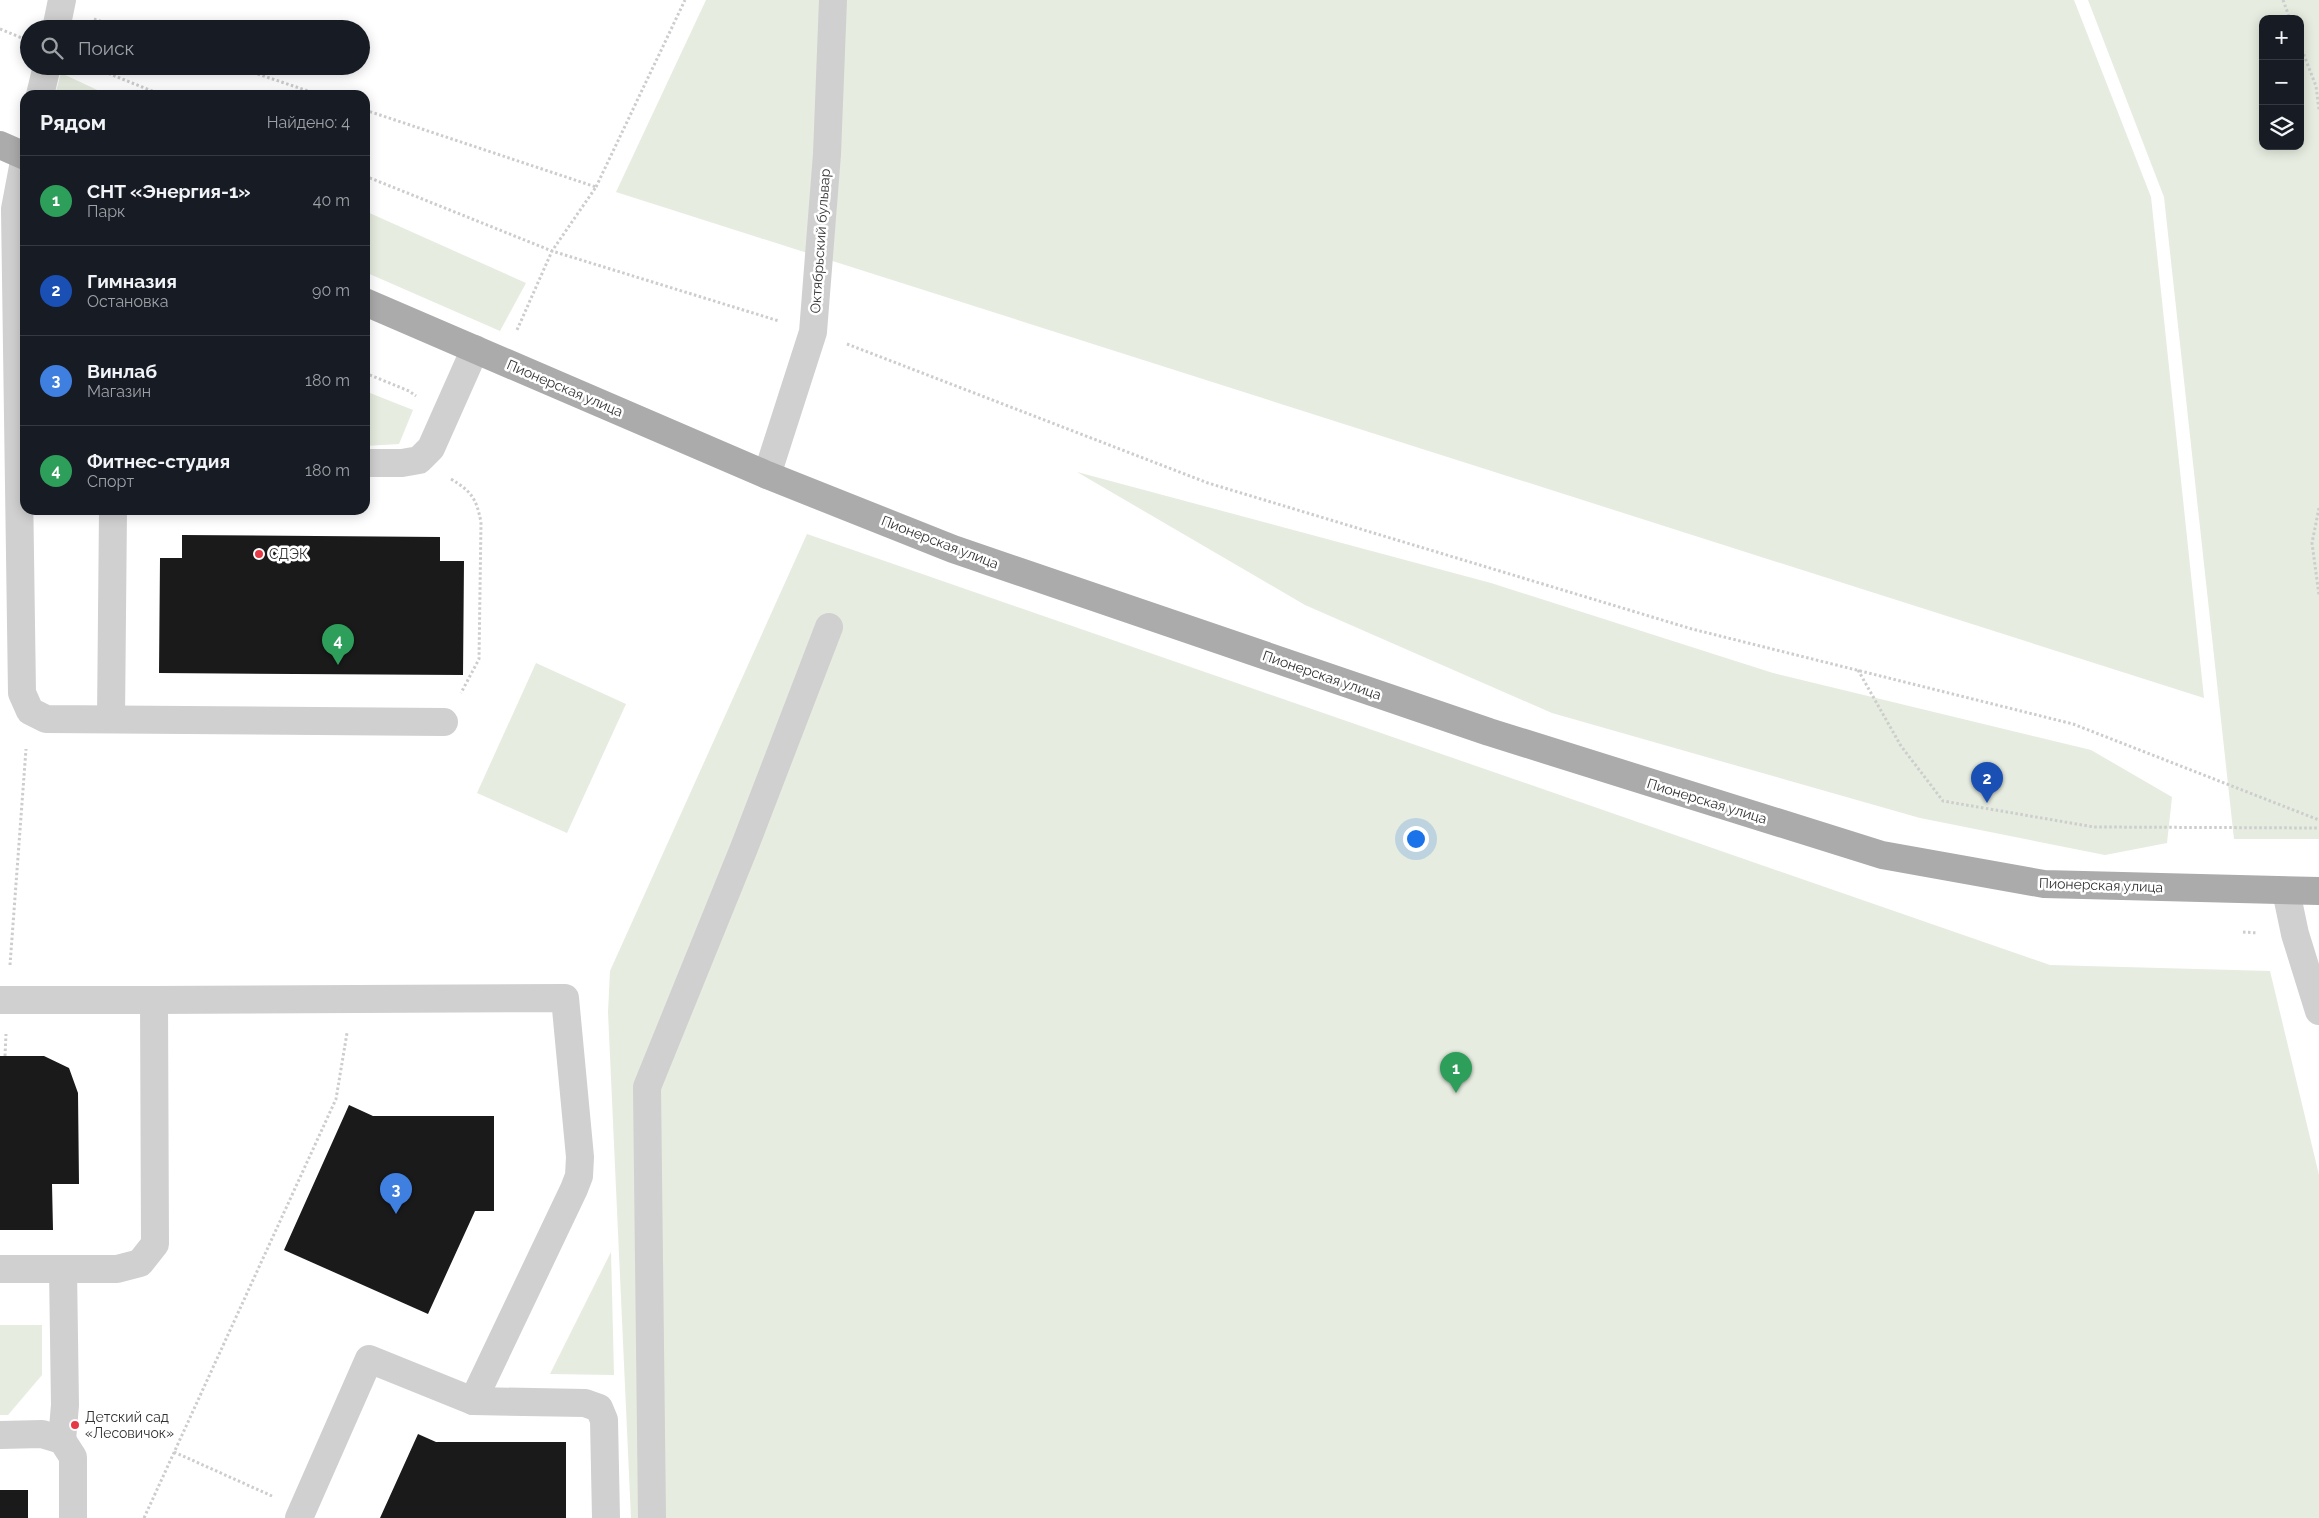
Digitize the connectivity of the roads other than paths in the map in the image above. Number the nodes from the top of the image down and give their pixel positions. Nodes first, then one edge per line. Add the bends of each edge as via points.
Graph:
1 (62, 0) edge
2 (833, 0) edge
3 (58, 20) edge
4 (45, 75) edge
5 (41, 90) edge
6 (0, 145) edge
7 (20, 154) edge
8 (20, 182) edge
9 (370, 304) edge
10 (475, 349) junction
11 (370, 463) edge
12 (16, 470) edge
13 (767, 474) junction
14 (113, 515) edge
15 (829, 627) dead end
16 (111, 719) junction
17 (444, 722) road end
18 (2286, 891) junction
19 (2319, 892) edge
20 (154, 1000) junction
21 (5, 1009) edge
22 (2319, 1011) edge
23 (0, 1269) edge
24 (63, 1269) junction
25 (472, 1401) junction
26 (0, 1435) edge
27 (62, 1440) junction
28 (301, 1514) edge
29 (73, 1518) edge
30 (606, 1518) edge
31 (652, 1518) edge

1 - 3 street
2 - 13 street, Октябрьский бульвар via 827,154 813,332
4 - 5 street
6 - 7 main road
8 - 12 street via 15,209
9 - 10 main road, Пионерская улица
10 - 11 street via 431,448 420,460
10 - 13 main road, Пионерская улица
12 - 16 street via 22,693 30,711 46,718
13 - 18 main road, Пионерская улица via 953,549 1471,726 1882,855 2044,884
14 - 16 street
15 - 31 street via 647,1087
16 - 17 street
18 - 19 main road, Пионерская улица
18 - 22 street via 2295,934
20 - 21 street
20 - 24 street via 155,1244 140,1262 125,1267
20 - 25 street via 565,998 579,1176
23 - 24 street
24 - 27 street via 65,1405
25 - 28 street via 369,1359
25 - 30 street via 585,1403 599,1408 604,1420
26 - 27 street via 42,1434
27 - 29 street via 74,1457

